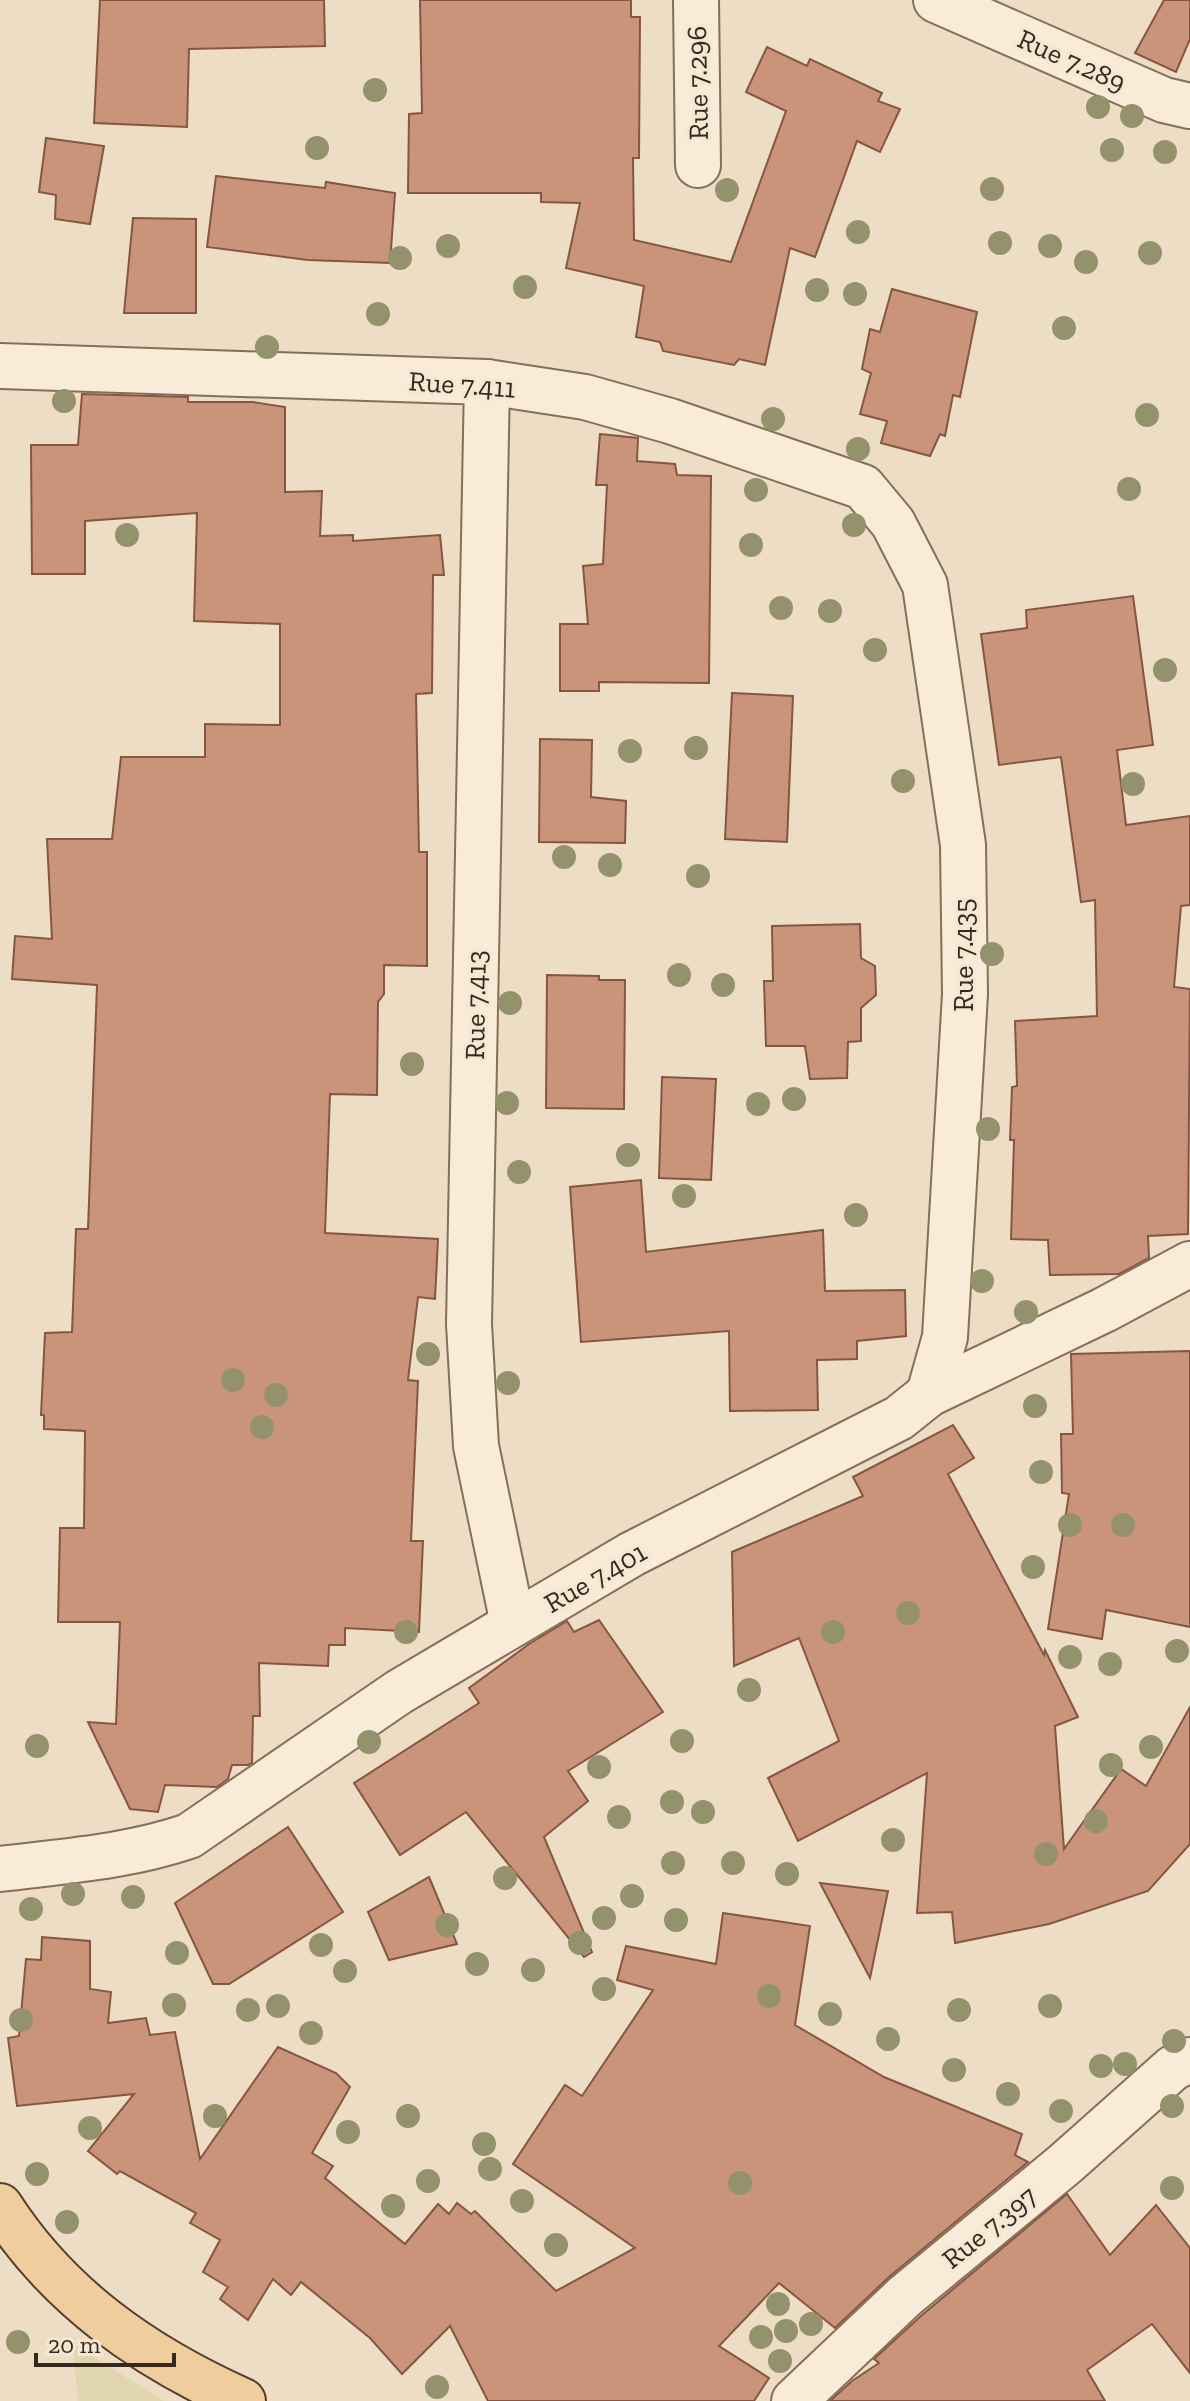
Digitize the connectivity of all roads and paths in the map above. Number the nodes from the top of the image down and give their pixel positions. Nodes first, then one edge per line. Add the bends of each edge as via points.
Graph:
1 (696, 0) edge
2 (936, 0) edge
3 (1177, 103) edge
4 (698, 165) dead end
5 (0, 366) edge
6 (487, 382) junction
7 (893, 523) joint
8 (1190, 1264) edge
9 (929, 1394) junction
10 (513, 1624) junction
11 (0, 1869) edge
12 (1190, 2060) edge
13 (0, 2206) edge
14 (243, 2401) edge
15 (794, 2401) edge

1 - 4 street, Rue 7.296
2 - 3 street, Rue 7.289
5 - 6 street, Rue 7.411
6 - 7 street, Rue 7.411 via 585,397 863,487
6 - 10 street, Rue 7.413 via 469,1324 476,1446
7 - 9 street, Rue 7.435 via 925,585 963,845 965,994 947,1305 945,1337
8 - 9 street, Rue 7.401
9 - 10 street, Rue 7.401 via 899,1418 632,1554
10 - 11 street, Rue 7.401 via 399,1692 189,1836 124,1854
12 - 15 street, Rue 7.397 via 1173,2068 905,2296
13 - 14 main road via 57,2279 101,2318 201,2382

